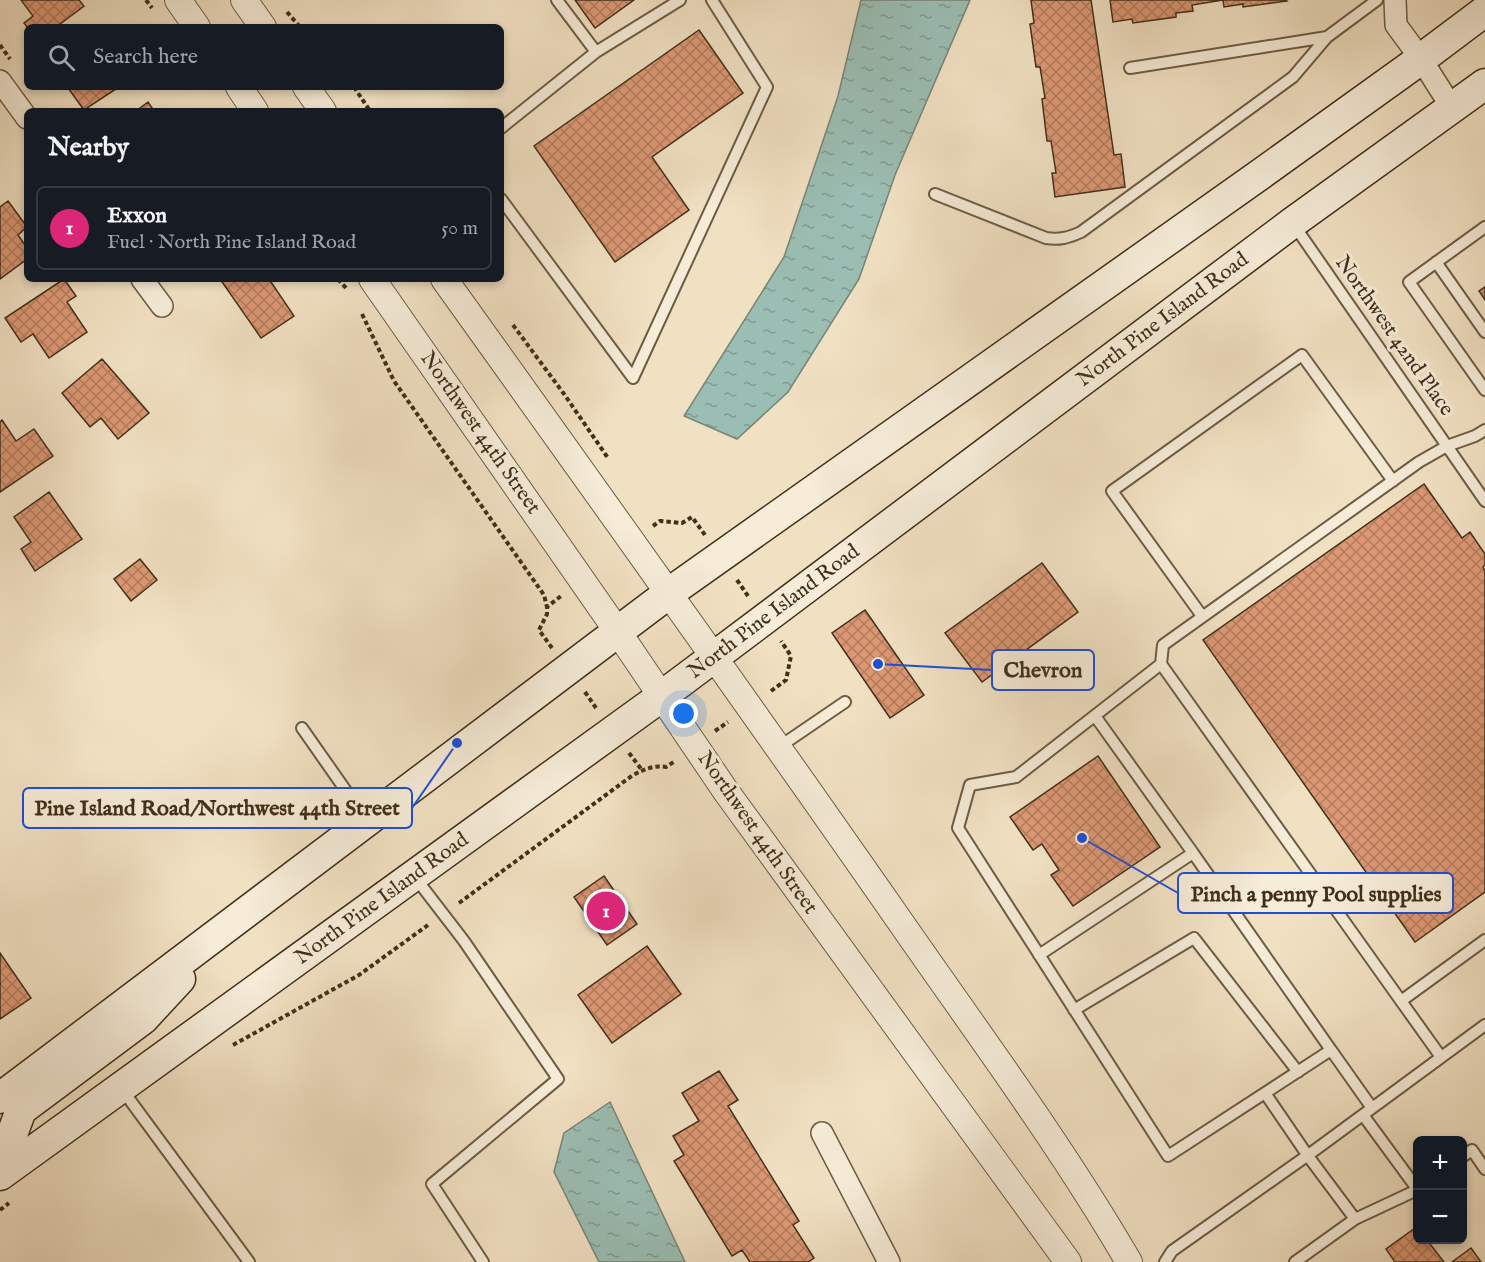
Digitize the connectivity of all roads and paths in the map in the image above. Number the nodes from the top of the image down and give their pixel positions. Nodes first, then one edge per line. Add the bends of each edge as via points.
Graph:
1 (178, 0) edge
2 (244, 0) edge
3 (557, 0) edge
4 (680, 0) edge
5 (712, 0) edge
6 (1377, 0) edge
7 (1395, 0) edge
8 (284, 8) dead end
9 (1485, 11) edge
10 (195, 24) edge
11 (261, 24) edge
12 (297, 24) edge
13 (1327, 37) junction
14 (596, 52) junction
15 (1421, 59) junction
16 (1130, 68) dead end
17 (0, 81) edge
18 (1485, 84) edge
19 (241, 90) edge
20 (308, 90) edge
21 (356, 90) edge
22 (253, 108) edge
23 (321, 108) edge
24 (368, 108) edge
25 (1452, 108) junction
26 (24, 114) edge
27 (504, 126) edge
28 (934, 195) dead end
29 (504, 203) edge
30 (1292, 223) junction
31 (1485, 227) edge
32 (1436, 262) junction
33 (144, 282) edge
34 (446, 282) edge
35 (362, 286) edge
36 (162, 306) dead end
37 (361, 312) dead end
38 (1485, 332) edge
39 (1485, 390) edge
40 (1485, 430) edge
41 (1447, 446) junction
42 (1393, 481) junction
43 (1485, 501) edge
44 (633, 541) junction
45 (720, 556) junction
46 (582, 580) junction
47 (669, 592) junction
48 (547, 607) junction
49 (1202, 616) junction
50 (765, 619) junction
51 (618, 632) junction
52 (716, 657) junction
53 (1161, 664) junction
54 (568, 670) junction
55 (662, 696) junction
56 (845, 702) dead end
57 (750, 706) junction
58 (1095, 716) junction
59 (302, 728) dead end
60 (613, 732) junction
61 (695, 746) junction
62 (779, 747) junction
63 (642, 770) junction
64 (367, 821) junction
65 (1193, 853) junction
66 (413, 876) junction
67 (443, 914) junction
68 (231, 924) junction
69 (1485, 940) edge
70 (1039, 955) junction
71 (1401, 1001) junction
72 (1074, 1010) junction
73 (1485, 1025) edge
74 (229, 1047) dead end
75 (1331, 1050) junction
76 (1441, 1057) junction
77 (1298, 1072) junction
78 (121, 1088) junction
79 (1265, 1093) junction
80 (0, 1098) edge
81 (1367, 1112) junction
82 (822, 1133) dead end
83 (1467, 1154) edge
84 (1308, 1156) junction
85 (0, 1167) edge
86 (1485, 1169) edge
87 (1413, 1184) edge
88 (9, 1186) edge
89 (1413, 1192) edge
90 (0, 1210) edge
91 (1355, 1219) junction
92 (249, 1262) edge
93 (483, 1262) edge
94 (889, 1262) edge
95 (1068, 1262) edge
96 (1129, 1262) edge
97 (1165, 1262) edge
98 (1295, 1262) edge

1 - 10 street
2 - 11 street
3 - 14 lane
4 - 14 lane
5 - 29 lane via 767,87 633,378
6 - 13 lane
7 - 15 street via 1396,25
8 - 12 path
9 - 15 main road
13 - 16 lane
13 - 28 lane via 1293,77 1072,236 1062,240 1046,238
14 - 27 lane
15 - 25 street
15 - 45 main road
17 - 26 street
18 - 25 main road, North Pine Island Road
19 - 22 street
20 - 23 street
21 - 24 path
25 - 30 main road, North Pine Island Road
30 - 41 lane, Northwest 42nd Place
30 - 50 main road, North Pine Island Road
31 - 32 lane
32 - 38 lane
32 - 39 lane via 1409,282
33 - 36 street
34 - 44 street
35 - 46 street, Northwest 44th Street
37 - 48 path via 393,381 544,595
40 - 41 lane
41 - 42 lane
41 - 43 lane, Northwest 42nd Place
42 - 49 lane
42 - 49 lane via 1302,355 1112,491
44 - 45 path via 660,521 682,523 692,517
44 - 47 street
45 - 47 main road
45 - 50 path
46 - 48 path
46 - 51 street, Northwest 44th Street
47 - 51 main road
47 - 52 street
48 - 54 path via 539,630
49 - 53 lane via 1163,645
50 - 52 main road, North Pine Island Road
50 - 57 path via 791,656 786,680
51 - 54 main road
51 - 55 street, Northwest 44th Street
52 - 55 main road, North Pine Island Road
52 - 57 street
53 - 58 lane
53 - 71 lane
54 - 60 path
54 - 64 main road
55 - 60 main road, North Pine Island Road
55 - 61 street, Northwest 44th Street
56 - 62 lane
57 - 61 path
57 - 62 street
58 - 65 lane
58 - 70 lane via 1016,777 970,785 958,828
59 - 64 lane
60 - 63 path
60 - 66 main road, North Pine Island Road
61 - 63 path via 666,767
61 - 95 street, Northwest 44th Street
62 - 96 street via 1067,1161
63 - 67 path
64 - 68 main road
65 - 70 lane
65 - 75 lane
66 - 67 lane
66 - 78 main road, North Pine Island Road
67 - 74 path via 359,975
67 - 93 lane via 558,1079 432,1184
68 - 80 main road
68 - 85 main road via 143,1019 21,1110
69 - 71 lane
70 - 72 lane
71 - 76 lane
72 - 77 lane via 1194,938
72 - 79 lane via 1168,1156
73 - 76 lane
75 - 77 lane
75 - 81 lane
76 - 81 lane
77 - 79 lane
78 - 88 main road, North Pine Island Road
78 - 92 lane
79 - 84 lane
81 - 84 lane
81 - 87 lane
82 - 94 street
83 - 86 lane via 1472,1150
84 - 91 lane
84 - 97 lane via 1172,1251
88 - 90 path
89 - 91 lane
91 - 98 lane

